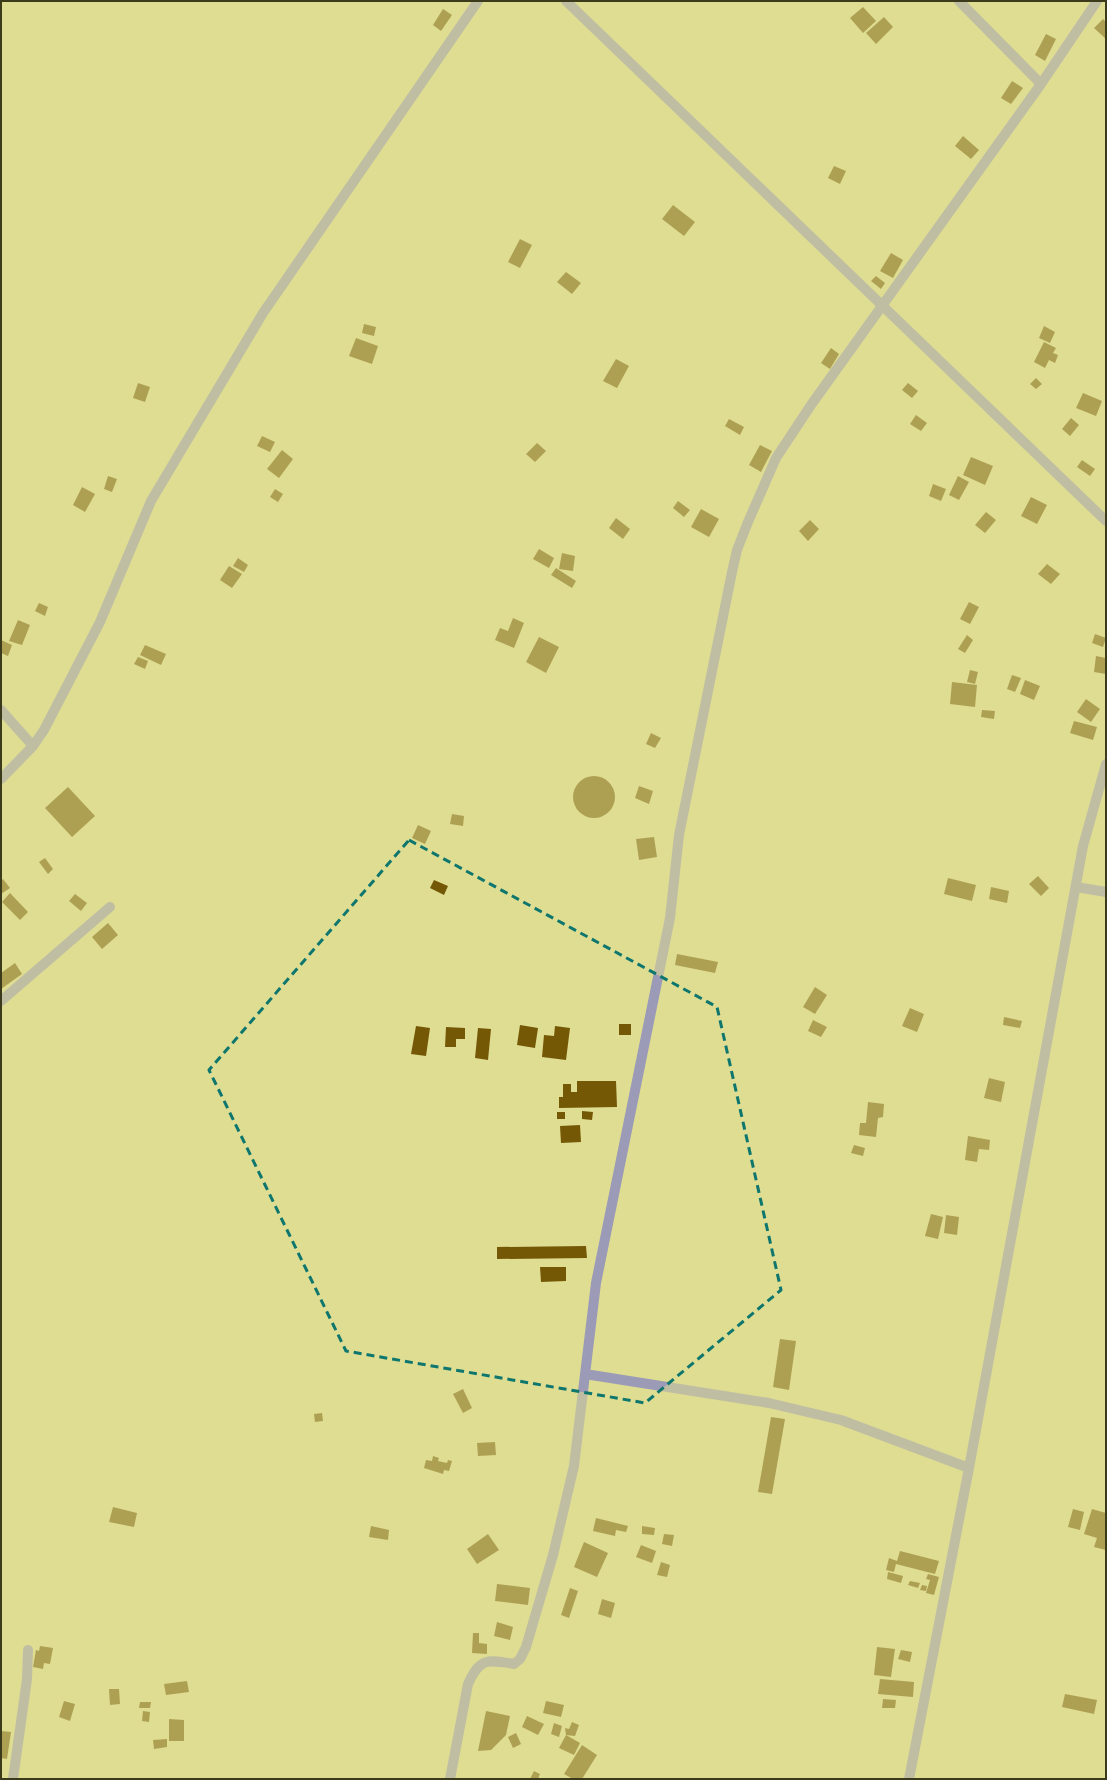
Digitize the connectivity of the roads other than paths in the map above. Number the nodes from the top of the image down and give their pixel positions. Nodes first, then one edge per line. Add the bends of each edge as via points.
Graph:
1 (478, 1) edge
2 (566, 1) edge
3 (959, 1) edge
4 (1097, 1) edge
5 (1041, 84) junction
6 (882, 305) junction
7 (1106, 521) edge
8 (1, 710) edge
9 (33, 746) junction
10 (1106, 764) edge
11 (1, 779) edge
12 (1076, 887) junction
13 (1106, 892) edge
14 (110, 907) dead end
15 (1, 1001) edge
16 (584, 1374) junction
17 (969, 1468) junction
18 (28, 1650) dead end
19 (13, 1779) edge
20 (450, 1779) edge
21 (909, 1779) edge

1 - 9 street via 263,313 151,501 100,622 50,719
2 - 6 street
3 - 5 street
4 - 5 street
5 - 6 street
6 - 7 street
6 - 16 street via 776,458 737,550 679,835 670,918 596,1283
8 - 9 street
9 - 11 street
10 - 12 street via 1083,846
12 - 13 street
12 - 17 street
14 - 15 street
16 - 17 street via 784,1406 841,1420
16 - 20 street via 574,1466 553,1555 526,1647 520,1659 514,1664 494,1660 481,1664 474,1670 468,1684
17 - 21 street
18 - 19 street via 27,1679

